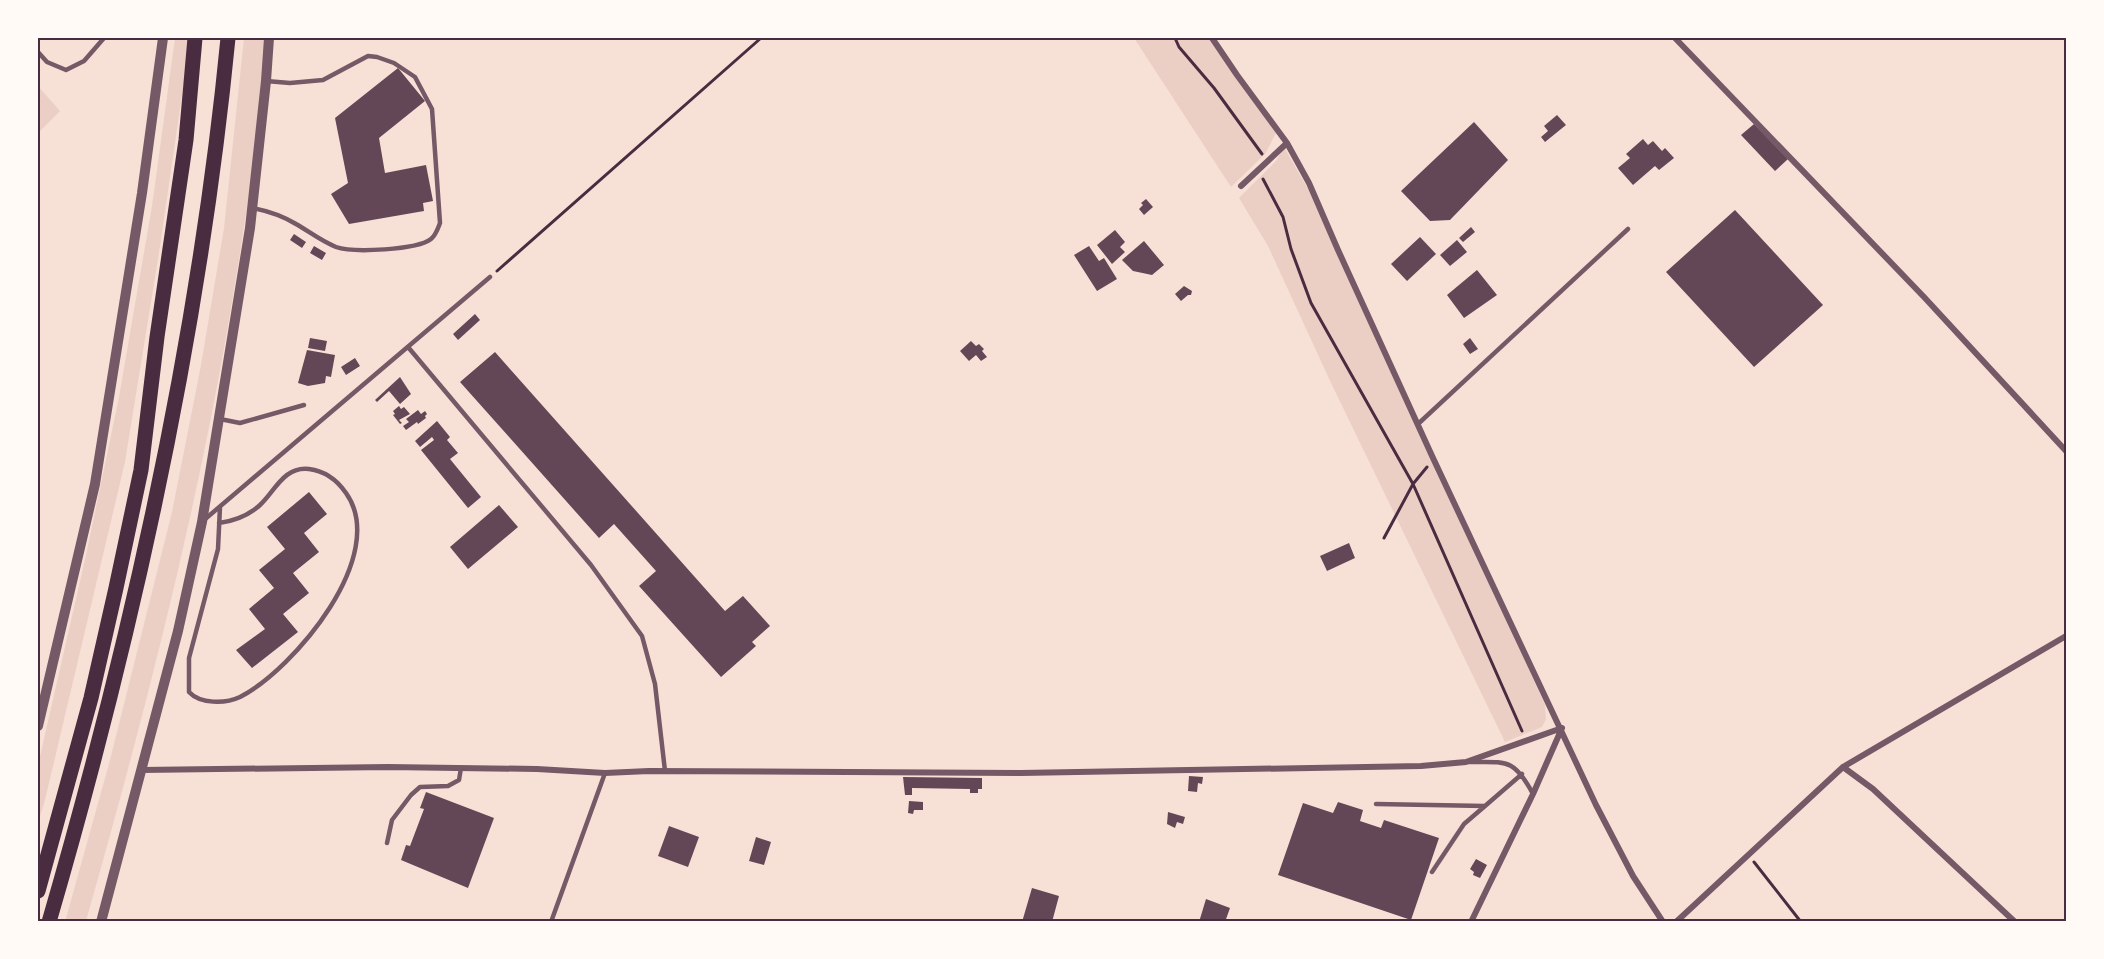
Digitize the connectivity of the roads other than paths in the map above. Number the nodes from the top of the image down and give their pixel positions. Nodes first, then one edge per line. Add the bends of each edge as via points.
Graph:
1 (104, 38) edge
2 (164, 38) edge
3 (195, 38) edge
4 (228, 38) edge
5 (269, 38) edge
6 (1212, 38) edge
7 (1675, 38) edge
8 (38, 51) edge
9 (266, 81) junction
10 (1287, 143) junction
11 (1241, 186) dead end
12 (252, 208) junction
13 (1628, 229) dead end
14 (490, 277) road end
15 (408, 346) junction
16 (304, 405) dead end
17 (220, 419) junction
18 (1418, 424) junction
19 (2067, 451) edge
20 (220, 507) junction
21 (202, 522) junction
22 (219, 523) junction
23 (2067, 636) edge
24 (38, 726) edge
25 (1562, 728) junction
26 (1466, 762) junction
27 (1843, 767) junction
28 (461, 768) junction
29 (140, 770) junction
30 (665, 771) junction
31 (605, 773) junction
32 (1522, 774) junction
33 (1533, 795) junction
34 (1376, 804) dead end
35 (1485, 806) junction
36 (387, 843) dead end
37 (1432, 872) dead end
38 (38, 891) edge
39 (49, 921) edge
40 (101, 921) edge
41 (551, 921) edge
42 (1471, 921) edge
43 (1663, 921) edge
44 (1676, 921) edge
45 (2015, 921) edge

1 - 8 lane via 84,61 66,70 47,62
2 - 24 street via 95,484
3 - 38 highway via 186,140 141,470 91,698
4 - 39 highway via 208,200 168,438 107,712
5 - 9 street
6 - 10 street
7 - 19 street
9 - 12 street
9 - 12 lane via 323,80 368,56 394,63 415,77 432,109 440,223 432,238 424,242 399,248 352,250 323,241 294,222
10 - 11 street
10 - 18 street via 1309,183
12 - 17 street
13 - 18 lane
14 - 15 lane
15 - 20 lane
15 - 30 lane via 591,565 642,636 655,684
16 - 17 lane via 240,423
17 - 21 street
18 - 25 street
20 - 21 lane
20 - 22 lane
21 - 29 street via 178,631
22 - 22 lane via 218,549 189,658 189,692 206,701 227,701 246,693 287,660 318,625 346,578 358,524 342,486 326,474 310,469 289,474 261,505 246,515
23 - 27 street
25 - 26 street
25 - 33 street
25 - 43 street via 1633,876
26 - 30 street via 1021,773
26 - 32 lane via 1506,762
27 - 44 street
27 - 45 street via 1873,789
28 - 29 street
28 - 31 street
28 - 36 lane via 459,780 448,786 420,788 411,795 392,820
29 - 40 street
30 - 31 street
31 - 41 lane
32 - 33 lane
32 - 35 lane
33 - 42 street
34 - 35 lane
35 - 37 lane via 1464,825

